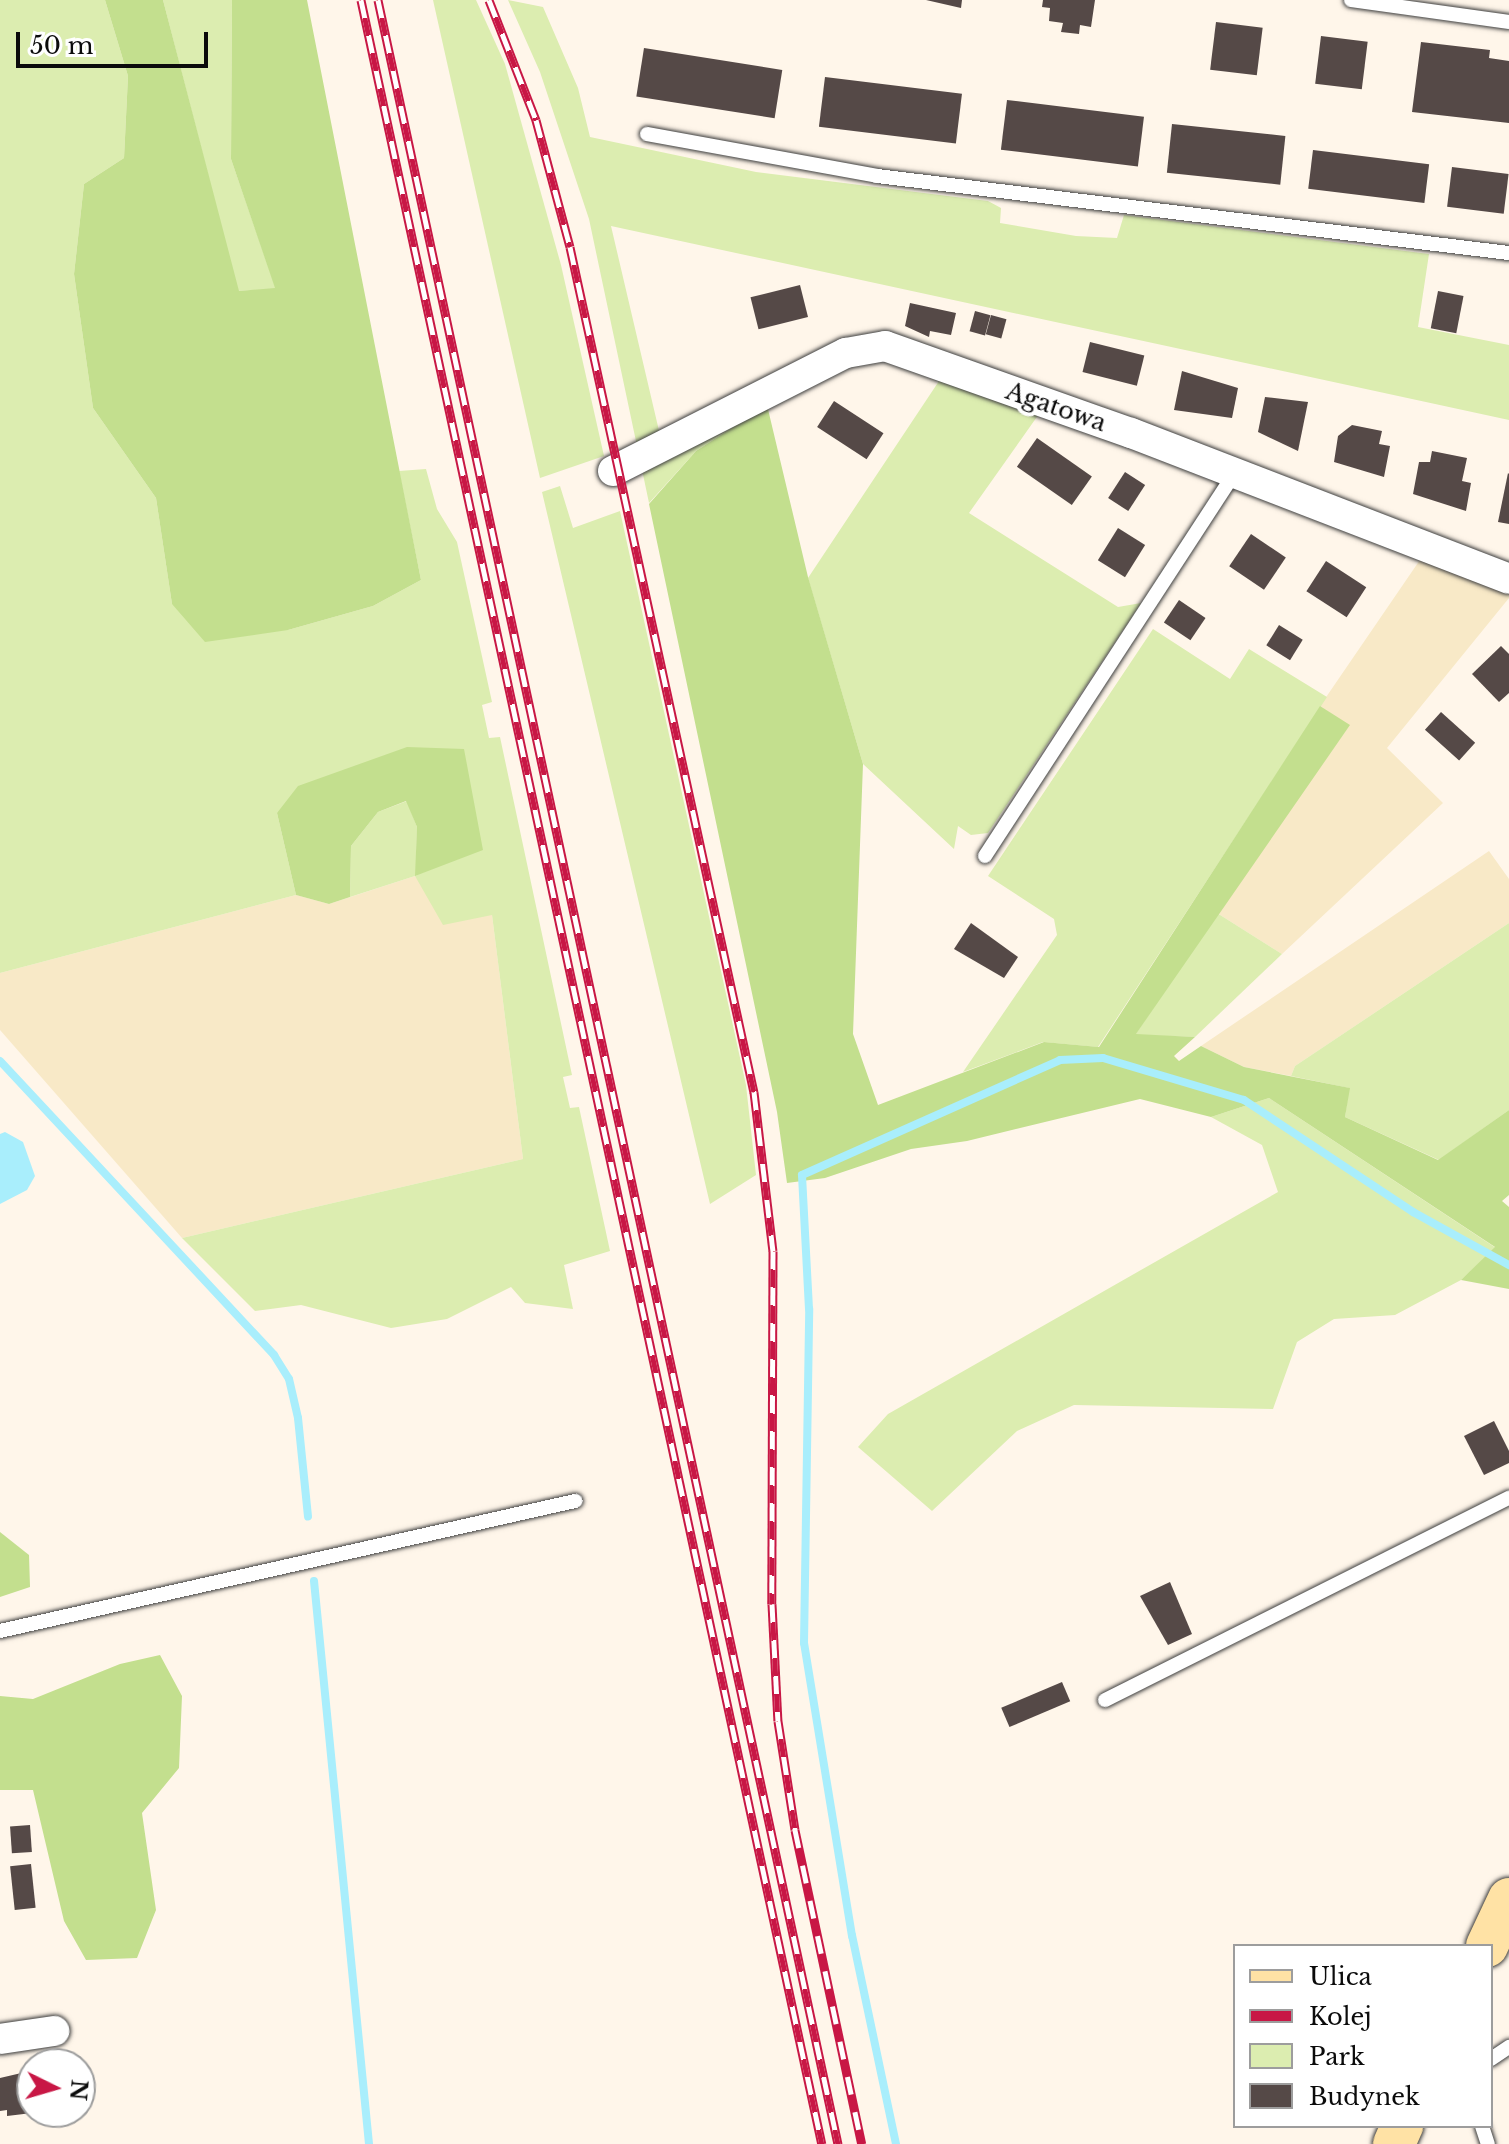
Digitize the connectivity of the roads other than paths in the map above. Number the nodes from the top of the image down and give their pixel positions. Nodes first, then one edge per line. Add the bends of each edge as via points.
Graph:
1 (1351, 0) edge
2 (1509, 22) edge
3 (647, 134) dead end
4 (1509, 253) edge
5 (613, 471) dead end
6 (1235, 473) junction
7 (1509, 579) edge
8 (985, 856) dead end
9 (1509, 1498) edge
10 (575, 1501) dead end
11 (0, 1631) edge
12 (1105, 1700) dead end
13 (1509, 1899) edge
14 (1488, 1944) edge
15 (54, 2031) dead end
16 (0, 2039) edge

1 - 2 lane
3 - 4 lane via 877,176
5 - 6 street, Agatowa via 652,447 867,345 885,346
6 - 7 street, Agatowa
6 - 8 lane
9 - 12 lane
10 - 11 lane
13 - 14 street
15 - 16 street

